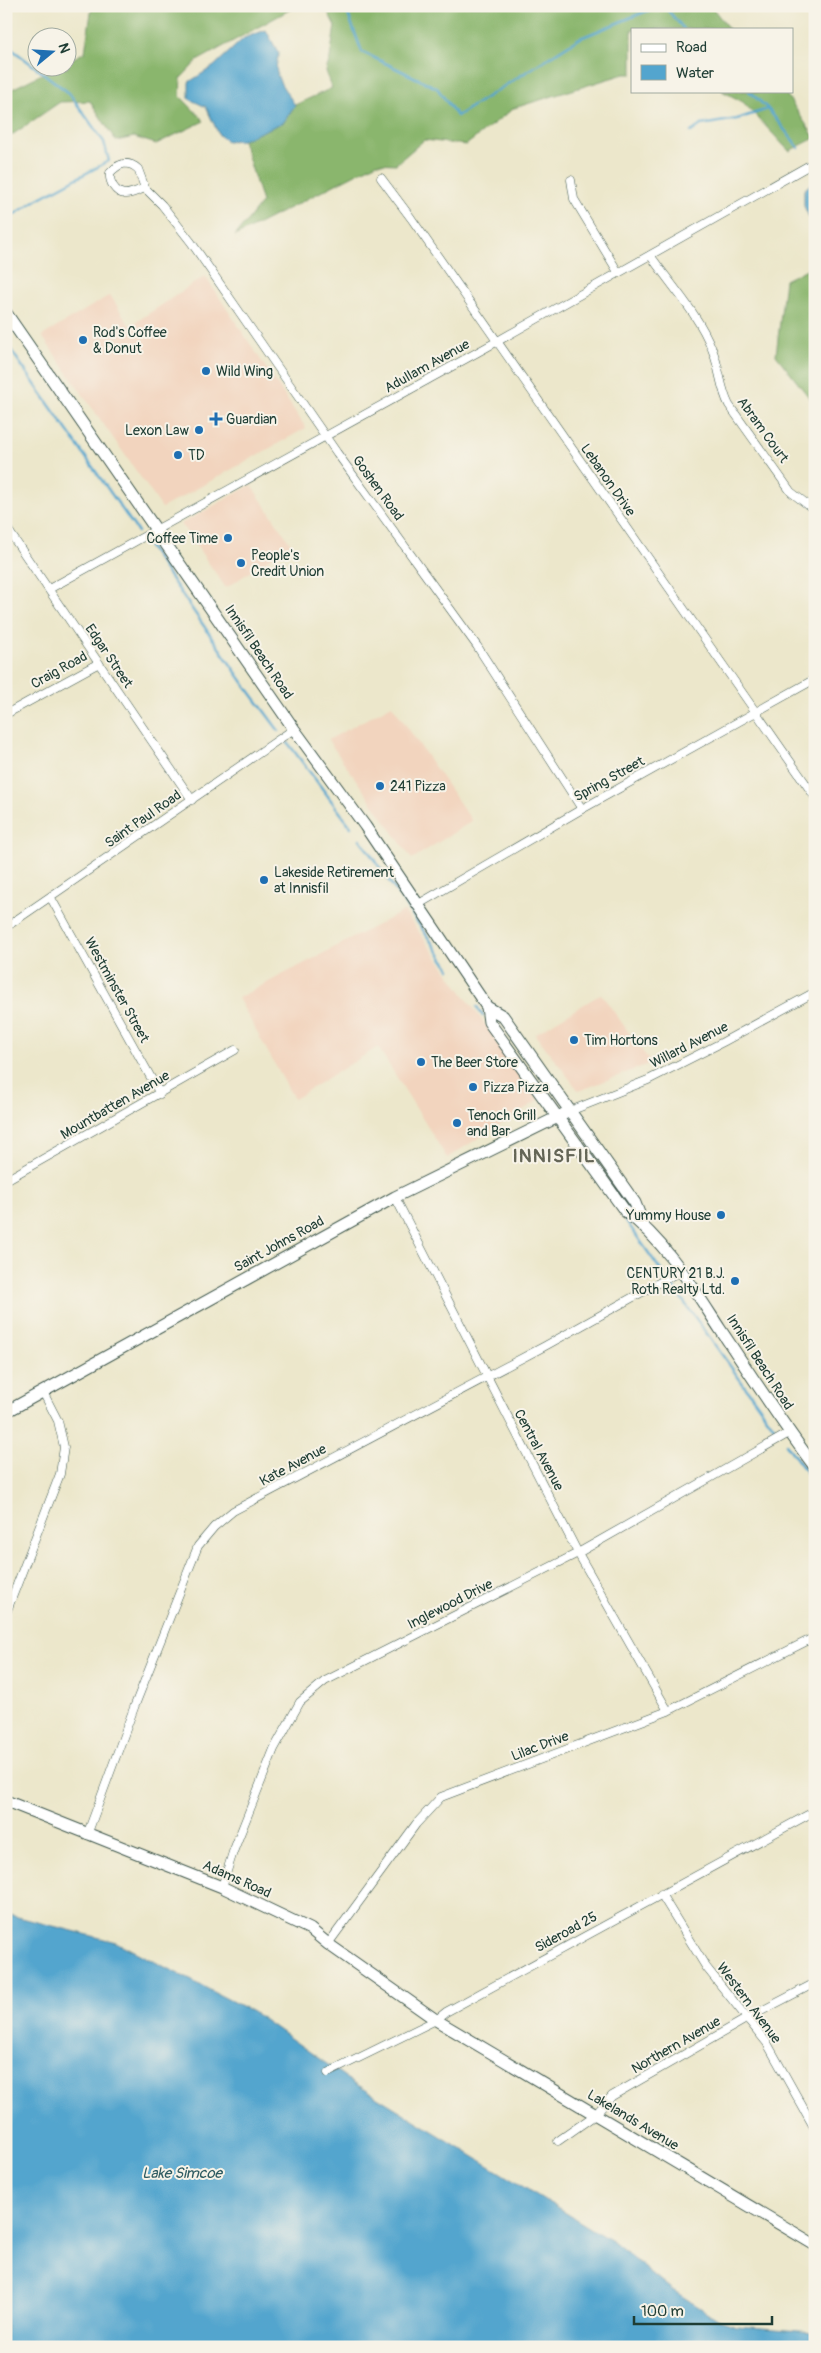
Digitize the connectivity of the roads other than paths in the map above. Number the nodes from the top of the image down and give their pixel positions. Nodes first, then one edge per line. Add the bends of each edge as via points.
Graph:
1 (815, 162) edge
2 (381, 178) dead end
3 (571, 180) dead end
4 (145, 188) junction
5 (650, 255) junction
6 (618, 272) junction
7 (6, 313) edge
8 (496, 342) junction
9 (326, 436) junction
10 (812, 508) dead end
11 (6, 526) edge
12 (157, 530) junction
13 (49, 589) junction
14 (99, 663) junction
15 (815, 679) edge
16 (755, 711) junction
17 (6, 714) edge
18 (294, 729) junction
19 (815, 797) edge
20 (192, 800) junction
21 (582, 809) junction
22 (51, 898) junction
23 (417, 905) junction
24 (6, 927) edge
25 (815, 992) edge
26 (487, 1006) junction
27 (235, 1050) dead end
28 (160, 1094) junction
29 (570, 1111) junction
30 (558, 1117) junction
31 (6, 1180) edge
32 (395, 1197) junction
33 (644, 1226) junction
34 (682, 1270) junction
35 (486, 1376) junction
36 (43, 1392) junction
37 (6, 1412) edge
38 (789, 1433) junction
39 (815, 1467) edge
40 (578, 1552) junction
41 (6, 1613) edge
42 (815, 1637) edge
43 (668, 1711) junction
44 (6, 1801) edge
45 (815, 1811) edge
46 (87, 1835) junction
47 (222, 1887) junction
48 (661, 1894) junction
49 (328, 1944) junction
50 (815, 1983) edge
51 (746, 2019) junction
52 (436, 2020) junction
53 (328, 2073) dead end
54 (595, 2116) junction
55 (815, 2129) edge
56 (558, 2141) dead end
57 (815, 2245) edge

1 - 5 street, Adullam Avenue
2 - 8 street, Lebanon Drive
3 - 6 street via 574,199
4 - 4 street, Goshen Road via 141,174 134,166 127,163 117,165 110,173 111,184 118,191 126,194
4 - 9 street, Goshen Road via 191,242
5 - 6 street, Adullam Avenue
5 - 10 street, Abram Court via 705,333 729,406 792,492
6 - 8 street, Adullam Avenue
7 - 12 main road, Innisfil Beach Road
8 - 9 street, Adullam Avenue
8 - 16 street, Lebanon Drive
9 - 12 street, Adullam Avenue
9 - 21 street, Goshen Road via 477,646
11 - 13 street, Edgar Street
12 - 13 street, Adullam Avenue
12 - 18 main road, Innisfil Beach Road
13 - 14 street, Edgar Street
14 - 17 street, Craig Road
14 - 20 street, Edgar Street
15 - 16 street, Spring Street
16 - 19 street, Lebanon Drive
16 - 21 street, Spring Street
18 - 20 street, Saint Paul Road
18 - 23 main road, Innisfil Beach Road via 365,826
20 - 22 street, Saint Paul Road
21 - 23 street, Spring Street
22 - 24 street, Saint Paul Road
22 - 28 street, Westminster Street
23 - 26 main road, Innisfil Beach Road
25 - 29 street, Willard Avenue via 648,1080
26 - 29 main road, Innisfil Beach Road via 503,1016
26 - 30 main road, Innisfil Beach Road via 489,1022
27 - 28 street, Mountbatten Avenue
28 - 31 street, Mountbatten Avenue
29 - 30 main road, Saint Johns Road
29 - 33 main road, Innisfil Beach Road via 635,1202
30 - 32 main road, Saint Johns Road
30 - 33 main road, Innisfil Beach Road via 625,1211
32 - 35 street, Central Avenue
32 - 36 main road, Saint Johns Road
33 - 34 main road, Innisfil Beach Road
34 - 35 street, Kate Avenue
34 - 38 main road, Innisfil Beach Road
35 - 40 street, Central Avenue
35 - 46 street, Kate Avenue via 233,1511 214,1527 198,1546 134,1705
36 - 37 main road, Saint Johns Road
36 - 41 street via 58,1422 64,1447 60,1474
38 - 39 main road, Innisfil Beach Road
38 - 40 street, Inglewood Drive
40 - 43 street, Central Avenue
40 - 47 street, Inglewood Drive via 325,1681 300,1702 274,1749
42 - 43 street, Lilac Drive
43 - 49 street, Lilac Drive via 441,1797 416,1824
44 - 46 main road, Adams Road
45 - 48 street, Sideroad 25
46 - 47 main road, Adams Road
47 - 49 main road, Adams Road via 310,1929
48 - 51 street, Western Avenue via 706,1967
48 - 52 street, Sideroad 25
49 - 52 main road, Adams Road
50 - 51 street, Northern Avenue
51 - 54 street, Northern Avenue via 612,2096
51 - 55 street, Western Avenue via 766,2043
52 - 53 street, Sideroad 25
52 - 54 main road, Lakelands Avenue
54 - 56 street, Northern Avenue
54 - 57 main road, Lakelands Avenue

